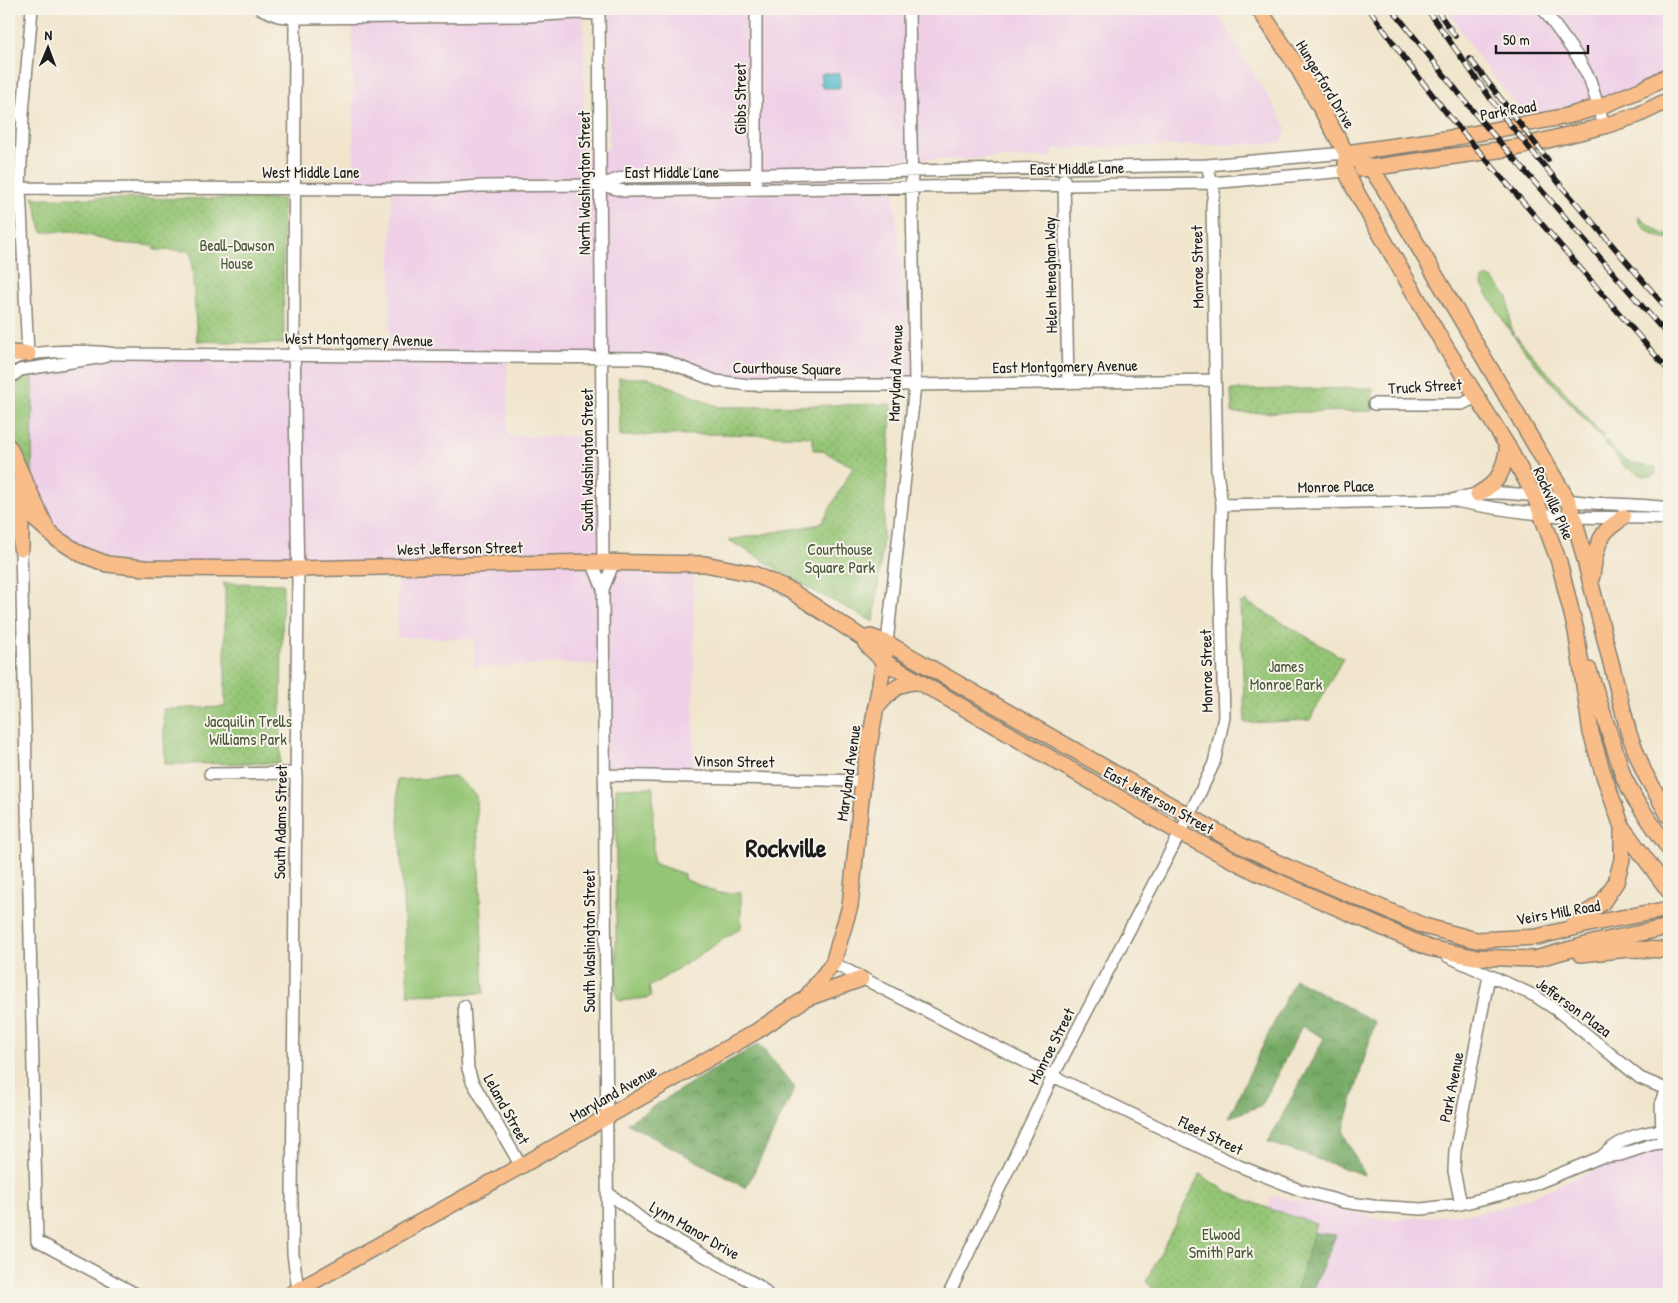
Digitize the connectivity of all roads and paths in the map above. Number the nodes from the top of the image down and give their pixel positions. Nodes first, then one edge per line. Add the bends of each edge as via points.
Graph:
1 (32, 9) edge
2 (261, 9) edge
3 (756, 9) edge
4 (908, 9) edge
5 (1259, 9) edge
6 (1543, 9) edge
7 (599, 12) edge
8 (295, 18) junction
9 (1669, 75) edge
10 (1669, 100) edge
11 (1599, 107) junction
12 (9, 113) edge
13 (23, 113) junction
14 (1604, 126) junction
15 (1346, 152) junction
16 (1207, 165) junction
17 (1062, 168) junction
18 (1371, 168) junction
19 (911, 171) junction
20 (1346, 171) junction
21 (756, 175) junction
22 (1211, 183) junction
23 (601, 185) junction
24 (1065, 185) junction
25 (911, 187) junction
26 (20, 188) junction
27 (294, 188) junction
28 (756, 189) junction
29 (9, 353) edge
30 (28, 354) junction
31 (115, 354) junction
32 (295, 354) junction
33 (602, 358) junction
34 (9, 361) edge
35 (9, 379) edge
36 (1216, 380) junction
37 (1068, 382) junction
38 (915, 385) junction
39 (1477, 397) junction
40 (1374, 404) dead end
41 (9, 447) edge
42 (1508, 447) junction
43 (9, 482) edge
44 (1478, 494) junction
45 (1535, 497) junction
46 (1452, 500) junction
47 (1568, 501) junction
48 (21, 502) junction
49 (1222, 505) junction
50 (1669, 508) edge
51 (1542, 514) junction
52 (1574, 517) junction
53 (1623, 517) junction
54 (1669, 519) edge
55 (52, 535) junction
56 (21, 548) junction
57 (603, 562) junction
58 (298, 569) junction
59 (1591, 583) junction
60 (603, 588) junction
61 (1576, 630) junction
62 (864, 639) junction
63 (888, 643) junction
64 (883, 661) junction
65 (919, 682) junction
66 (875, 709) junction
67 (298, 773) junction
68 (210, 774) dead end
69 (604, 775) junction
70 (863, 781) junction
71 (1189, 816) junction
72 (1669, 816) edge
73 (1622, 827) junction
74 (1180, 833) junction
75 (1669, 849) edge
76 (1669, 891) edge
77 (1669, 909) edge
78 (1424, 926) joint
79 (1669, 927) edge
80 (1571, 928) junction
81 (1429, 948) junction
82 (1669, 950) edge
83 (1535, 959) junction
84 (833, 963) junction
85 (1489, 976) junction
86 (861, 979) junction
87 (805, 999) junction
88 (464, 1006) dead end
89 (1052, 1076) junction
90 (1668, 1091) edge
91 (606, 1117) junction
92 (1665, 1136) edge
93 (521, 1166) junction
94 (607, 1192) junction
95 (1461, 1204) junction
96 (294, 1292) edge
97 (136, 1294) edge
98 (608, 1294) edge
99 (768, 1294) edge
100 (949, 1294) edge

1 - 13 street
2 - 8 street
3 - 21 street, Gibbs Street
4 - 19 street, Maryland Avenue
5 - 15 main road, Hungerford Drive via 1298,68
6 - 11 street via 1577,56
7 - 8 street via 528,16
7 - 23 street, North Washington Street
8 - 27 street, South Adams Street
9 - 11 main road, Park Road
10 - 14 main road
11 - 14 street
11 - 15 main road, Park Road via 1532,124
12 - 13 street
13 - 26 street
14 - 18 main road via 1519,147
15 - 16 street, East Middle Lane
15 - 18 main road, Hungerford Drive
15 - 20 main road, Rockville Pike
16 - 17 street, East Middle Lane
16 - 22 street, Monroe Street
17 - 19 street, East Middle Lane
17 - 24 street, Helen Heneghan Way
18 - 20 main road, East Middle Lane
18 - 47 main road, Rockville Pike
19 - 21 street, East Middle Lane
19 - 25 street, Maryland Avenue
20 - 22 street, East Middle Lane
20 - 39 main road, Rockville Pike via 1435,330
21 - 23 street, East Middle Lane via 624,177
21 - 28 street, Gibbs Street
22 - 24 street, East Middle Lane
22 - 36 street, Monroe Street via 1214,192
23 - 27 street, West Middle Lane
23 - 28 street, East Middle Lane via 624,191
23 - 33 street, North Washington Street
24 - 25 street, East Middle Lane
24 - 37 street, Helen Heneghan Way
25 - 28 street, East Middle Lane
25 - 38 street, Maryland Avenue
26 - 27 street, West Middle Lane
26 - 30 street
27 - 32 street, South Adams Street
29 - 30 main road
30 - 31 street, West Montgomery Avenue
30 - 34 street, West Montgomery Avenue
31 - 32 street, West Montgomery Avenue
31 - 35 street, West Montgomery Avenue via 20,370
32 - 33 street, West Montgomery Avenue
32 - 58 street, South Adams Street
33 - 38 street, Courthouse Square via 663,360 716,381 733,384
33 - 57 street, South Washington Street
36 - 37 street, East Montgomery Avenue
36 - 49 street, Monroe Street via 1217,472
37 - 38 street, East Montgomery Avenue
38 - 63 street, Maryland Avenue
39 - 40 street, Truck Street via 1462,404
39 - 42 main road, Rockville Pike
41 - 55 main road
42 - 44 main road via 1500,476
42 - 45 main road, Rockville Pike
43 - 48 main road, West Jefferson Street
44 - 45 street, Monroe Place
44 - 46 street, Monroe Place
45 - 47 street, Monroe Place
45 - 51 main road, Rockville Pike
46 - 49 street, Monroe Place
46 - 51 street, Monroe Place
47 - 50 street, Monroe Place
47 - 52 main road, Rockville Pike
48 - 55 main road, West Jefferson Street
48 - 56 main road
49 - 71 street, Monroe Street via 1220,569 1224,717 1214,763
51 - 52 street, Monroe Place
51 - 61 main road, Rockville Pike via 1560,562
52 - 53 street, Monroe Place
52 - 59 main road, Rockville Pike
53 - 54 street, Monroe Place
53 - 59 main road via 1604,534 1595,556
55 - 56 main road via 34,536
55 - 58 main road, West Jefferson Street via 81,554 107,564 145,568
56 - 97 street via 37,1241
57 - 58 main road, West Jefferson Street
57 - 60 street, South Washington Street
57 - 60 street, South Washington Street
57 - 62 main road, West Jefferson Street via 705,564 754,574 791,591
58 - 67 street, South Adams Street
59 - 72 main road, Rockville Pike via 1629,734 1644,772
60 - 69 street, South Washington Street
61 - 73 main road, Rockville Pike via 1591,733
61 - 75 main road via 1624,778
62 - 63 main road, West Jefferson Street via 872,637
62 - 64 main road, West Jefferson Street
63 - 64 main road, Maryland Avenue
63 - 71 main road, East Jefferson Street
64 - 65 main road, East Jefferson Street
64 - 66 main road, Maryland Avenue
65 - 66 main road via 897,686
65 - 74 main road, East Jefferson Street
66 - 70 main road, Maryland Avenue
67 - 68 street
67 - 96 street, South Adams Street via 292,1198
69 - 70 street, Vinson Street
69 - 91 street, South Washington Street
70 - 84 main road, Maryland Avenue via 850,906
71 - 74 street, Monroe Street
71 - 78 main road, East Jefferson Street via 1287,867
73 - 76 main road, Rockville Pike
73 - 80 main road via 1622,858 1616,882 1602,903
74 - 81 main road, East Jefferson Street via 1256,872
74 - 89 street, Monroe Street
77 - 80 main road, Veirs Mill Road
78 - 80 main road, Veirs Mill Road via 1476,940 1537,936
79 - 83 main road
81 - 83 main road via 1474,957
81 - 85 street, Jefferson Plaza
82 - 83 main road via 1629,949
84 - 86 street, Fleet Street
84 - 87 main road, Maryland Avenue
85 - 90 street, Jefferson Plaza via 1535,996 1640,1078
85 - 95 street, Park Avenue via 1456,1147 1454,1170
86 - 87 main road
86 - 89 street, Fleet Street
87 - 91 main road, Maryland Avenue via 757,1031
88 - 93 street, Leland Street via 468,1069 472,1082
89 - 95 street, Fleet Street via 1239,1166 1300,1190 1343,1202 1373,1206 1422,1209
89 - 100 street, Monroe Street
90 - 92 street, Jefferson Plaza via 1661,1102
91 - 93 main road, Maryland Avenue
91 - 94 street, South Washington Street
92 - 95 street, Fleet Street via 1638,1135 1615,1144 1601,1156 1523,1189
93 - 96 main road, Maryland Avenue
94 - 98 street, South Washington Street
94 - 99 street, Lynn Manor Drive via 652,1227

